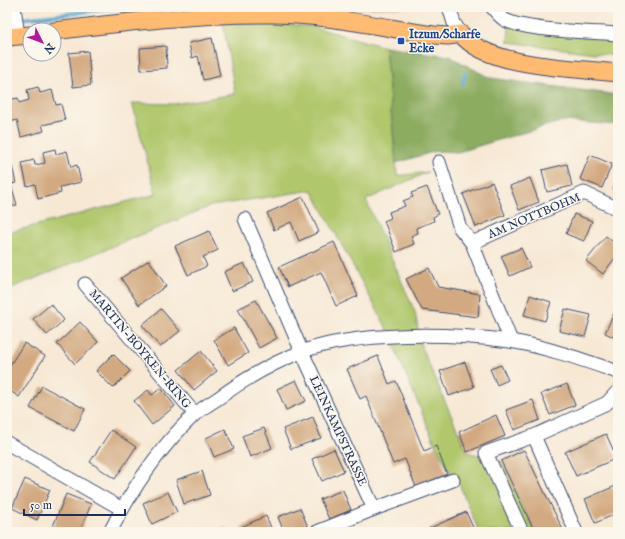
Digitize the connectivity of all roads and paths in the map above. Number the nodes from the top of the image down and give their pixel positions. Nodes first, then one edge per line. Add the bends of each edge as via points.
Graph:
1 (14, 7) edge
2 (449, 7) edge
3 (492, 7) edge
4 (62, 31) edge
5 (461, 34) junction
6 (618, 34) edge
7 (18, 36) edge
8 (618, 73) edge
9 (439, 162) dead end
10 (618, 208) edge
11 (245, 219) dead end
12 (472, 243) junction
13 (85, 284) dead end
14 (511, 341) junction
15 (302, 352) junction
16 (618, 372) edge
17 (618, 391) edge
18 (195, 414) junction
19 (534, 436) junction
20 (7, 443) edge
21 (453, 480) dead end
22 (122, 509) junction
23 (374, 509) junction
24 (110, 532) edge
25 (317, 532) edge
26 (522, 532) edge
27 (576, 532) edge

1 - 7 street
2 - 5 street
3 - 6 street via 506,20 527,26
4 - 5 main road via 126,22 276,14 448,36
5 - 8 main road via 474,47 506,59
9 - 12 street, AM NOTTBOHM via 460,228
10 - 12 street, AM NOTTBOHM via 584,193
11 - 15 street
12 - 14 street, AM NOTTBOHM
13 - 18 street, MARTIN-BOYKEN-RING
14 - 15 street, MARTIN-BOYKEN-RING via 450,336 398,336 346,341
14 - 16 street, MARTIN-BOYKEN-RING via 561,353
15 - 18 street, MARTIN-BOYKEN-RING via 248,377
15 - 23 street, LEINKAMPSTRASSE
17 - 19 street via 607,403
18 - 22 street, MARTIN-BOYKEN-RING via 154,459
19 - 26 street via 486,453
19 - 27 street
20 - 22 street
21 - 23 street
22 - 24 street, MARTIN-BOYKEN-RING
23 - 25 street

